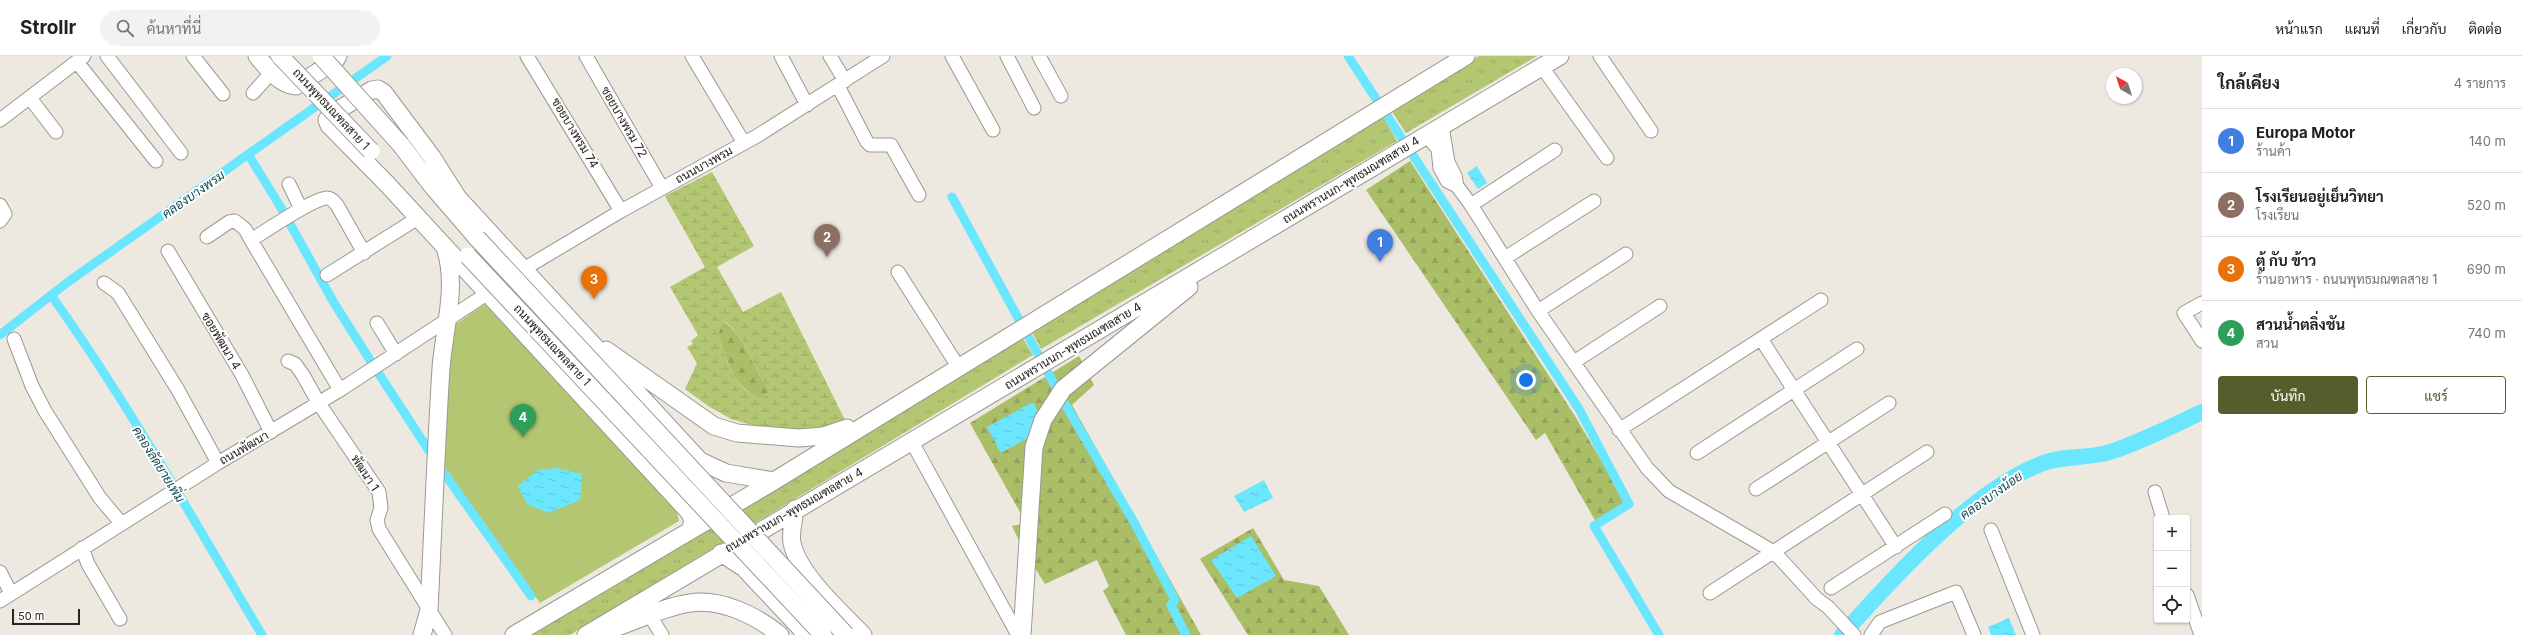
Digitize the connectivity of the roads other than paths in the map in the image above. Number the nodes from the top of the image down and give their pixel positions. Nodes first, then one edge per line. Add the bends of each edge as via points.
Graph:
1 (107, 56) edge
2 (193, 56) edge
3 (257, 56) edge
4 (280, 56) edge
5 (321, 56) edge
6 (338, 56) edge
7 (527, 56) edge
8 (586, 56) edge
9 (692, 56) edge
10 (781, 56) edge
11 (830, 56) edge
12 (836, 56) edge
13 (883, 56) edge
14 (952, 56) edge
15 (1007, 56) edge
16 (1039, 56) edge
17 (1466, 56) edge
18 (1560, 56) edge
19 (1600, 56) edge
20 (81, 59) edge
21 (1542, 67) junction
22 (271, 73) junction
23 (844, 81) junction
24 (253, 92) dead end
25 (223, 94) dead end
26 (1061, 96) dead end
27 (30, 98) junction
28 (808, 105) junction
29 (1034, 108) dead end
30 (0, 120) edge
31 (1442, 126) junction
32 (993, 130) dead end
33 (1651, 131) dead end
34 (56, 132) dead end
35 (1426, 135) junction
36 (744, 143) junction
37 (405, 150) junction
38 (1555, 150) dead end
39 (181, 153) dead end
40 (1607, 158) dead end
41 (156, 161) dead end
42 (289, 184) dead end
43 (1457, 186) junction
44 (662, 188) junction
45 (409, 193) junction
46 (919, 195) dead end
47 (458, 198) junction
48 (1594, 200) dead end
49 (1471, 204) junction
50 (0, 205) edge
51 (301, 209) junction
52 (621, 211) junction
53 (0, 221) edge
54 (424, 224) junction
55 (207, 236) dead end
56 (251, 240) junction
57 (445, 247) junction
58 (168, 250) dead end
59 (1233, 250) junction
60 (364, 253) junction
61 (1626, 254) dead end
62 (1505, 258) junction
63 (522, 270) junction
64 (898, 272) dead end
65 (327, 275) dead end
66 (104, 283) dead end
67 (488, 294) junction
68 (1821, 300) dead end
69 (2202, 303) edge
70 (1660, 306) dead end
71 (1538, 310) junction
72 (446, 321) junction
73 (377, 323) dead end
74 (576, 327) junction
75 (14, 339) dead end
76 (1761, 339) junction
77 (2202, 341) edge
78 (1856, 349) dead end
79 (396, 354) junction
80 (288, 362) dead end
81 (1574, 362) junction
82 (959, 368) junction
83 (340, 390) junction
84 (1794, 390) junction
85 (318, 402) junction
86 (1889, 403) dead end
87 (661, 417) junction
88 (873, 420) junction
89 (1619, 430) junction
90 (271, 432) junction
91 (625, 440) junction
92 (912, 442) junction
93 (1828, 442) junction
94 (1926, 452) dead end
95 (1697, 453) dead end
96 (218, 463) junction
97 (774, 481) junction
98 (1756, 489) dead end
99 (2154, 492) dead end
100 (1862, 494) junction
101 (795, 509) junction
102 (1945, 514) dead end
103 (2162, 515) edge
104 (121, 523) junction
105 (690, 530) junction
106 (1991, 530) dead end
107 (1896, 547) junction
108 (82, 548) junction
109 (1774, 552) junction
110 (721, 553) junction
111 (0, 572) edge
112 (1831, 588) dead end
113 (1710, 593) dead end
114 (11, 594) junction
115 (0, 601) edge
116 (641, 602) junction
117 (2190, 604) edge
118 (837, 607) junction
119 (429, 610) junction
120 (651, 615) junction
121 (120, 619) dead end
122 (804, 632) edge
123 (422, 635) edge
124 (444, 635) edge
125 (514, 635) edge
126 (586, 635) edge
127 (593, 635) edge
128 (662, 635) edge
129 (780, 635) edge
130 (823, 635) edge
131 (846, 635) edge
132 (863, 635) edge
133 (1018, 635) edge
134 (1022, 635) edge
135 (1854, 635) edge
136 (1871, 635) edge
137 (1974, 635) edge
138 (2033, 635) edge
139 (2201, 635) edge

1 - 39 street
2 - 25 street
3 - 22 main road
4 - 45 main road, ถนนพุทธมณฑลสาย 1, bridge
5 - 37 main road, ถนนพุทธมณฑลสาย 1, bridge
6 - 22 main road via 300,85 291,86
7 - 52 street, ซอยบางพรม 74
8 - 44 street, ซอยบางพรม 72
9 - 36 street
10 - 28 street
11 - 23 street
12 - 23 street
13 - 23 street, ถนนบางพรม
14 - 32 street
15 - 29 street
16 - 26 street
17 - 82 main road
18 - 21 main road, ถนนพรานนก-พุทธมณฑลสาย 4
19 - 33 street
20 - 27 street
20 - 41 street
21 - 31 main road, ถนนพรานนก-พุทธมณฑลสาย 4
21 - 40 street
22 - 24 street
23 - 28 street, ถนนบางพรม
23 - 46 street via 867,142 870,145 891,145
27 - 30 street
27 - 34 street
28 - 36 street, ถนนบางพรม
31 - 35 main road, ถนนพรานนก-พุทธมณฑลสาย 4
31 - 43 street via 1448,162
35 - 43 street via 1438,149 1440,168 1447,181
35 - 59 main road, ถนนพรานนก-พุทธมณฑลสาย 4
36 - 44 street, ถนนบางพรม
37 - 47 main road
37 - 131 main road, ถนนพุทธมณฑลสาย 1, bridge via 477,238
38 - 49 street
42 - 51 street
43 - 49 street
44 - 52 street, ถนนบางพรม
45 - 54 main road
45 - 130 main road, ถนนพุทธมณฑลสาย 1, bridge
47 - 54 main road via 432,157 384,93 378,89 331,114 327,120 329,125
47 - 63 main road
48 - 62 street
49 - 62 street
50 - 53 street via 5,214
51 - 56 street
51 - 60 street via 326,198 332,199
52 - 63 street, ถนนบางพรม
54 - 57 main road
54 - 60 street
55 - 56 street via 235,221
56 - 83 street
57 - 67 main road
57 - 72 main road via 451,265
58 - 90 street, ซอยพัฒนา 4 via 242,375
59 - 92 main road, ถนนพรานนก-พุทธมณฑลสาย 4
59 - 134 main road via 1059,394 1043,420 1034,447
60 - 65 street
61 - 71 street
62 - 71 street
63 - 74 main road
64 - 82 street
66 - 96 street via 118,293 178,390
67 - 72 street, ถนนพัฒนา
67 - 91 main road
68 - 76 street
69 - 77 street via 2184,313
70 - 81 street
71 - 81 street
72 - 79 street, ถนนพัฒนา
72 - 119 main road
73 - 79 street
74 - 87 main road
74 - 88 main road via 714,426 737,432 799,438 823,436
75 - 104 street via 32,386 45,411 100,498
76 - 84 street
76 - 89 street
78 - 84 street
79 - 83 street, ถนนพัฒนา
80 - 85 street, พัฒนา 1 via 295,364
81 - 89 street
82 - 88 main road
83 - 85 street, ถนนพัฒนา
84 - 93 street
84 - 95 street
85 - 90 street, ถนนพัฒนา
85 - 119 street, พัฒนา 1 via 379,492 379,529
86 - 93 street
87 - 91 main road via 663,426 658,440 647,446 638,446
87 - 97 main road via 700,461 726,473
88 - 97 main road
89 - 109 street via 1646,468 1669,491
90 - 96 street, ถนนพัฒนา
91 - 105 main road via 690,513 693,522
92 - 101 main road, ถนนพรานนก-พุทธมณฑลสาย 4
92 - 133 street
93 - 98 street
93 - 100 street
94 - 100 street
96 - 104 street, ถนนพัฒนา
97 - 105 main road
99 - 103 street
100 - 107 street
100 - 109 street
101 - 110 main road, ถนนพรานนก-พุทธมณฑลสาย 4
101 - 118 main road via 791,541 798,560
102 - 107 street
104 - 108 street, ถนนพัฒนา
105 - 125 main road
106 - 138 street
107 - 112 street
108 - 114 street, ถนนพัฒนา
108 - 121 street via 88,564
109 - 113 street
109 - 135 street
110 - 116 main road, ถนนพรานนก-พุทธมณฑลสาย 4
110 - 122 main road via 744,568
111 - 114 street
114 - 115 street, ถนนพัฒนา
116 - 120 street
116 - 126 main road, ถนนพรานนก-พุทธมณฑลสาย 4
117 - 139 street
118 - 122 main road via 825,603 815,604 801,620
118 - 132 main road
119 - 123 main road
119 - 124 street, พัฒนา 1
120 - 127 main road
120 - 128 street
120 - 129 main road via 692,602 714,603 766,624
136 - 137 street via 1880,622 1956,592

